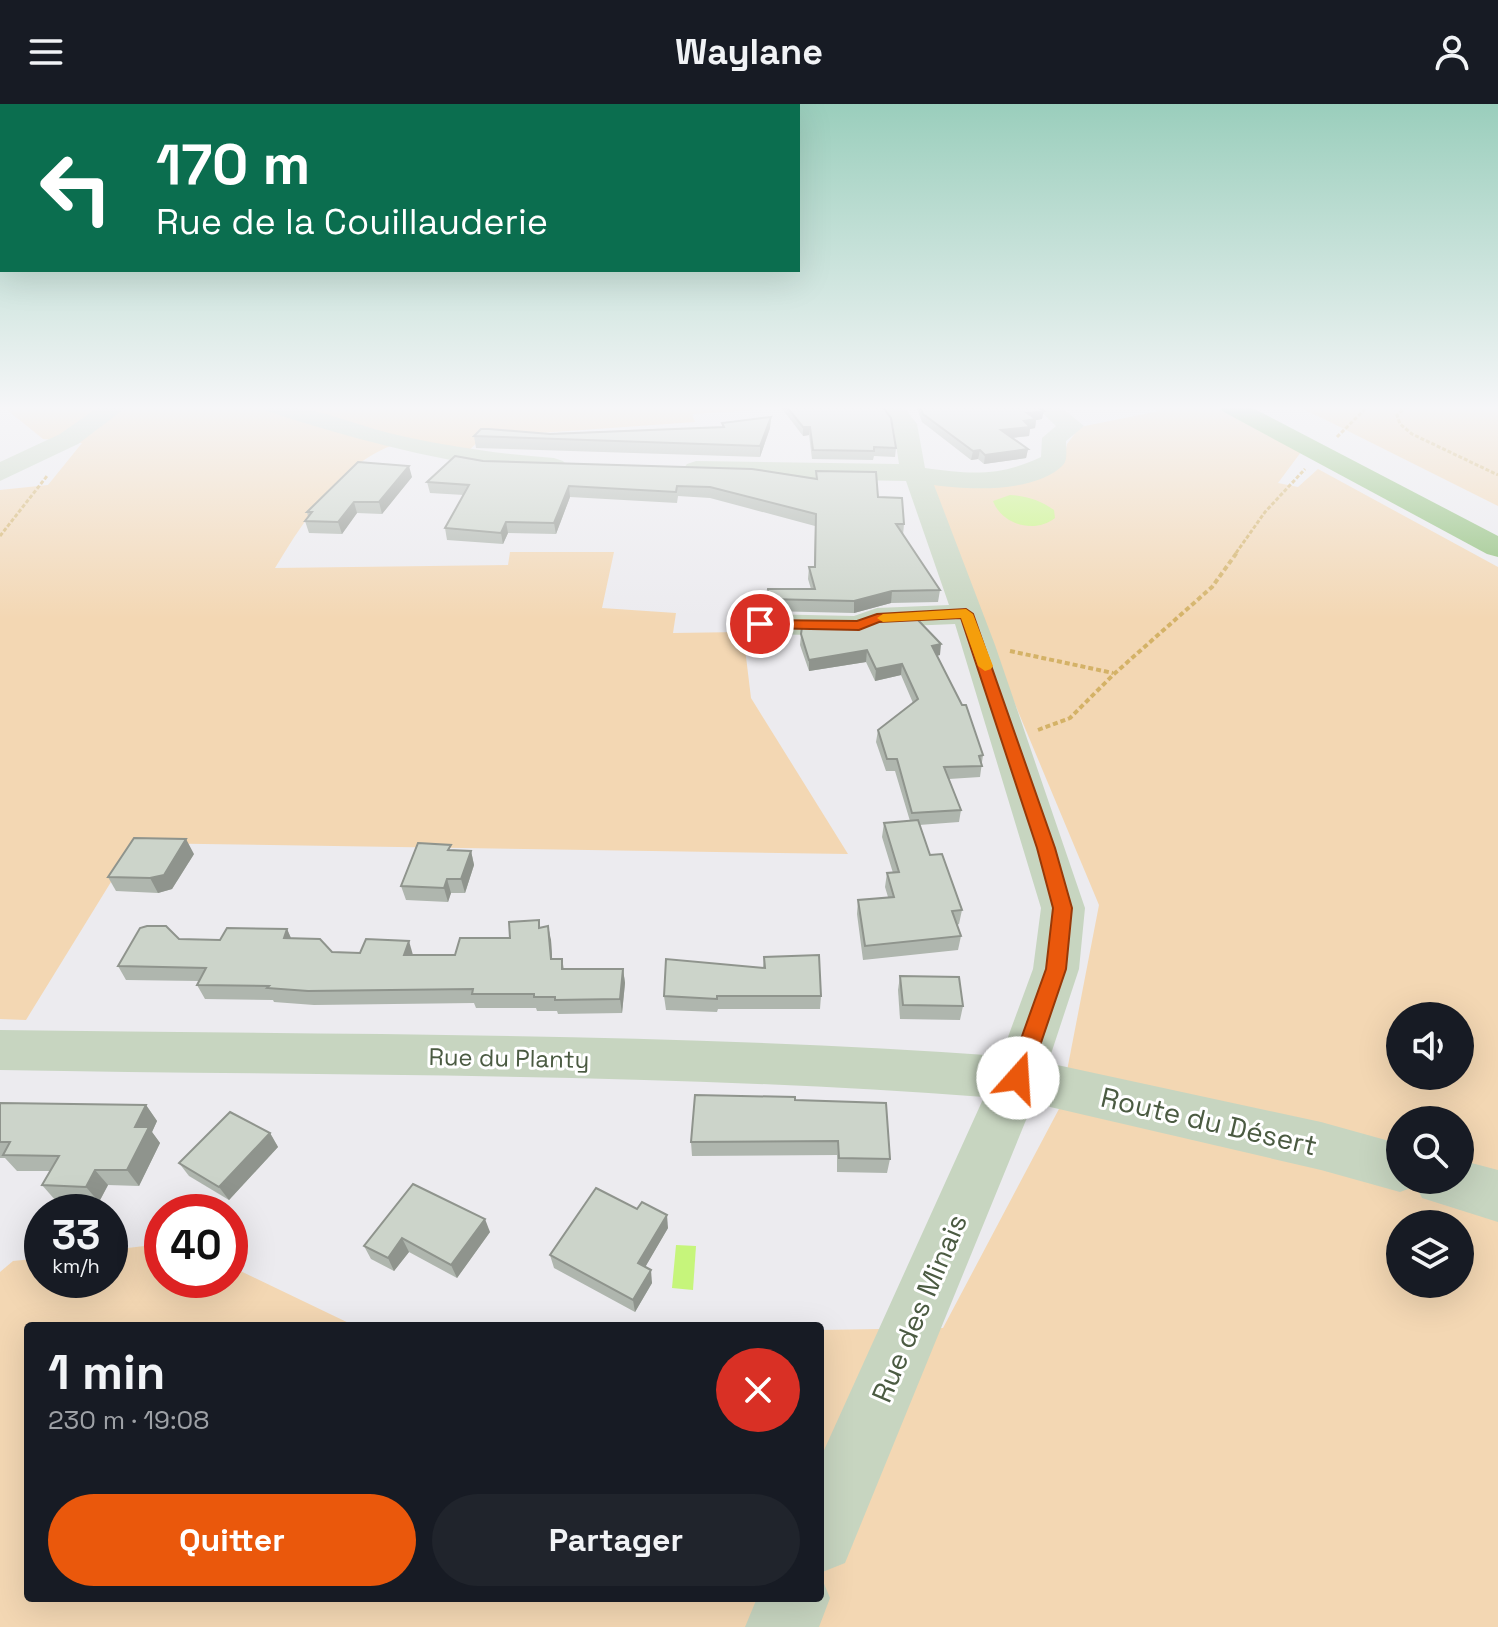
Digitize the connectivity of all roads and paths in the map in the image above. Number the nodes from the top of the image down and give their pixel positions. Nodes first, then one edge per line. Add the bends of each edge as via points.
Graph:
1 (46, 477) edge
2 (917, 477) edge
3 (937, 477) edge
4 (1019, 477) edge
5 (1297, 477) dead end
6 (1365, 477) edge
7 (1414, 477) edge
8 (1498, 520) edge
9 (0, 536) edge
10 (1498, 548) edge
11 (854, 596) edge
12 (966, 614) junction
13 (877, 618) junction
14 (760, 624) dead end
15 (979, 645) junction
16 (1114, 674) junction
17 (1005, 732) junction
18 (0, 1050) edge
19 (1018, 1078) junction
20 (1386, 1164) edge
21 (1474, 1189) edge
22 (1498, 1196) edge
23 (824, 1529) edge
24 (792, 1602) edge
25 (782, 1627) edge

1 - 9 path
2 - 12 street, Rue des Minais
3 - 4 street
5 - 16 path via 1212,587
6 - 10 highway
7 - 8 highway
11 - 13 street
12 - 13 street
12 - 15 street, Rue des Minais
13 - 14 street via 859,626
15 - 16 path
15 - 17 street, Rue des Minais
16 - 17 path via 1070,718 1051,728
17 - 19 street, Rue des Minais via 1063,908 1056,969
18 - 19 street, Rue du Planty via 710,1061
19 - 20 street, Route du Désert
19 - 23 street, Rue des Minais
21 - 22 street
24 - 25 street

